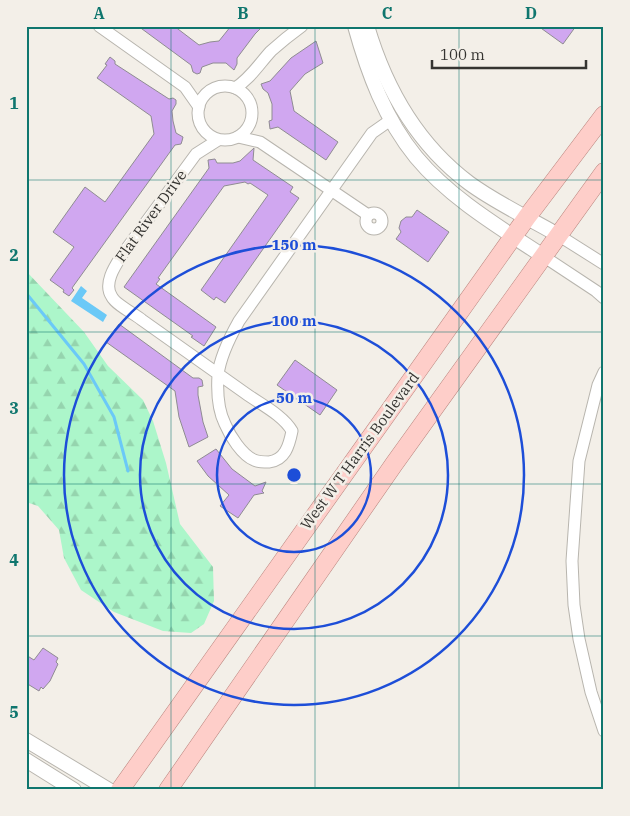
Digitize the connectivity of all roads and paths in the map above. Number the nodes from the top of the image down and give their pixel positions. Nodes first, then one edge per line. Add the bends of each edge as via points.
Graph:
1 (99, 26) edge
2 (302, 26) edge
3 (355, 26) edge
4 (366, 26) edge
5 (251, 75) junction
6 (185, 87) junction
7 (235, 88) junction
8 (211, 90) junction
9 (246, 96) junction
10 (199, 107) junction
11 (604, 116) edge
12 (392, 119) junction
13 (250, 123) junction
14 (201, 127) junction
15 (238, 137) junction
16 (218, 140) junction
17 (260, 142) junction
18 (196, 154) junction
19 (604, 172) edge
20 (333, 190) junction
21 (368, 215) dead end
22 (528, 217) junction
23 (558, 235) junction
24 (514, 237) junction
25 (543, 256) junction
26 (604, 264) edge
27 (604, 298) edge
28 (604, 372) edge
29 (218, 374) junction
30 (604, 731) edge
31 (26, 740) edge
32 (26, 760) edge
33 (74, 790) edge
34 (109, 790) edge
35 (120, 790) edge
36 (168, 790) edge

1 - 6 street
2 - 5 street via 270,52
3 - 12 street via 372,82
4 - 22 street via 388,84 420,134 470,184
5 - 7 street
5 - 9 street
6 - 8 street
6 - 10 street
7 - 8 street via 224,86
7 - 9 street
8 - 10 street via 202,98
9 - 13 street via 252,107
10 - 14 street, Flat River Drive
11 - 22 main road, West W T Harris Boulevard
12 - 20 street via 372,133
12 - 24 street via 428,170
13 - 15 street
13 - 17 street
14 - 16 street
14 - 18 street, Flat River Drive
15 - 16 street, Flat River Drive
15 - 17 street
16 - 18 street, Flat River Drive
17 - 20 street
18 - 29 street, Flat River Drive via 124,252 114,268 109,291 112,298
19 - 23 main road
20 - 21 street
20 - 29 street via 239,321
22 - 23 street
22 - 24 main road, West W T Harris Boulevard
23 - 25 main road
23 - 26 street
24 - 25 street
24 - 35 main road, West W T Harris Boulevard
25 - 27 street
25 - 36 main road
28 - 30 street via 579,461 572,554 575,614 584,666
29 - 29 street, Flat River Drive via 222,414 244,453 263,462 281,458 292,431 288,424
31 - 34 street
32 - 33 street

